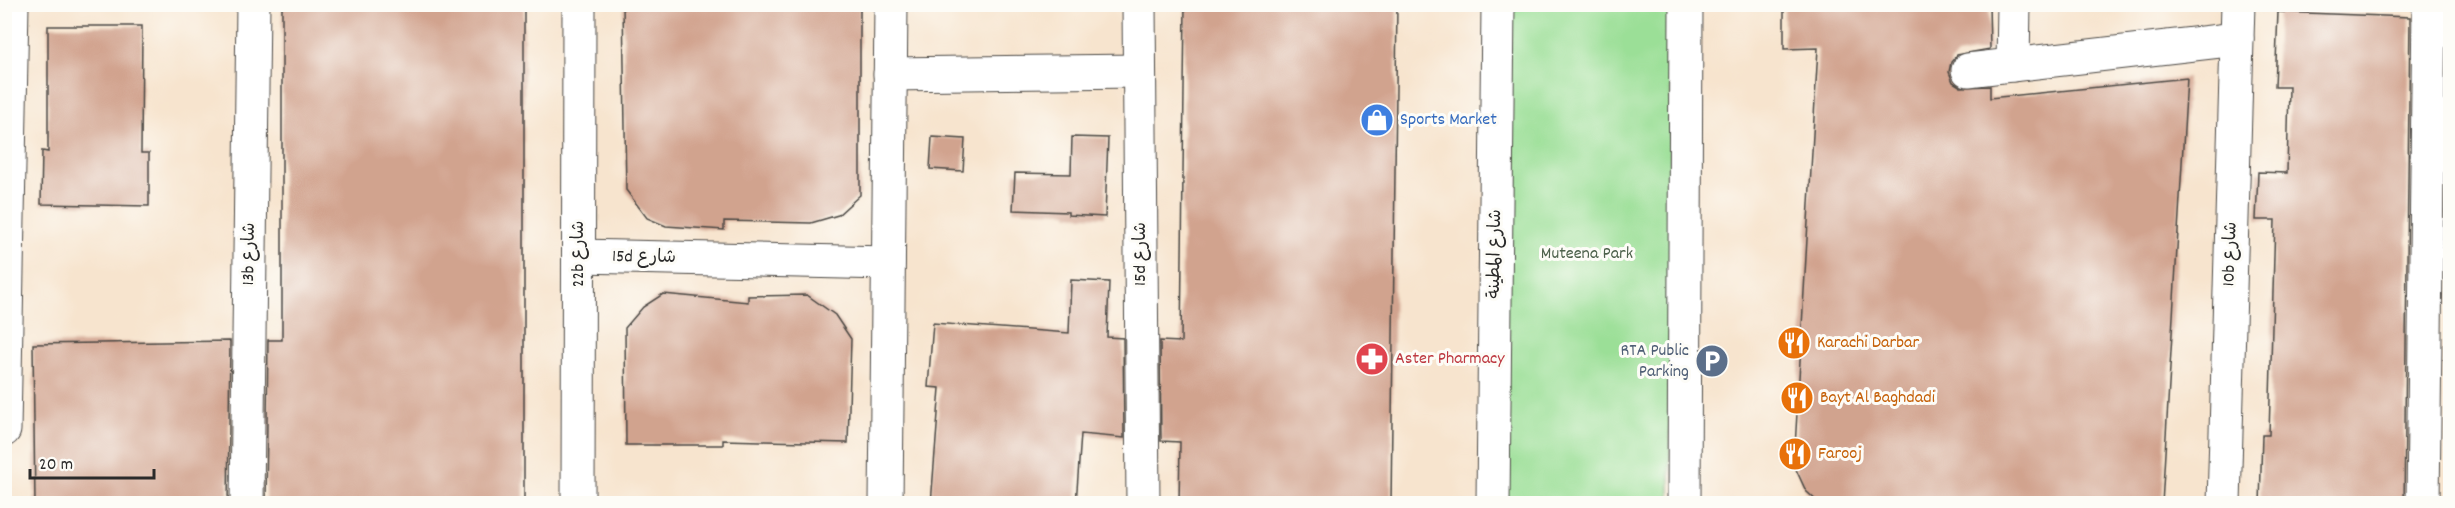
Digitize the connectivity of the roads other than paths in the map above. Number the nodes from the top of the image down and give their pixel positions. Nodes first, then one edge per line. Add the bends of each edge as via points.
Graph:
1 (12, 4) edge
2 (253, 4) edge
3 (579, 4) edge
4 (891, 4) edge
5 (1139, 4) edge
6 (1498, 4) edge
7 (1686, 4) edge
8 (2014, 4) edge
9 (2238, 4) edge
10 (2428, 4) edge
11 (2237, 39) junction
12 (2013, 65) junction
13 (1968, 70) dead end
14 (1139, 71) junction
15 (890, 74) junction
16 (2439, 128) edge
17 (579, 256) junction
18 (6, 262) edge
19 (888, 263) junction
20 (2437, 365) edge
21 (4, 430) edge
22 (247, 504) edge
23 (578, 504) edge
24 (886, 504) edge
25 (1143, 504) edge
26 (1493, 504) edge
27 (1684, 504) edge
28 (2224, 504) edge
29 (2423, 504) edge

1 - 18 street
2 - 22 street, 13b شارع
3 - 17 street, 22b شارع
4 - 15 street
5 - 14 street, 15d شارع
6 - 26 street, شارع المطينة
7 - 27 street
8 - 12 street
9 - 11 street, 10b شارع
10 - 16 street
11 - 12 street
11 - 28 street, 10b شارع
12 - 13 street
14 - 15 street
14 - 25 street, 15d شارع
15 - 19 street
16 - 20 street
17 - 19 street, 15d شارع
17 - 23 street, 22b شارع
18 - 21 street
19 - 24 street
20 - 29 street

